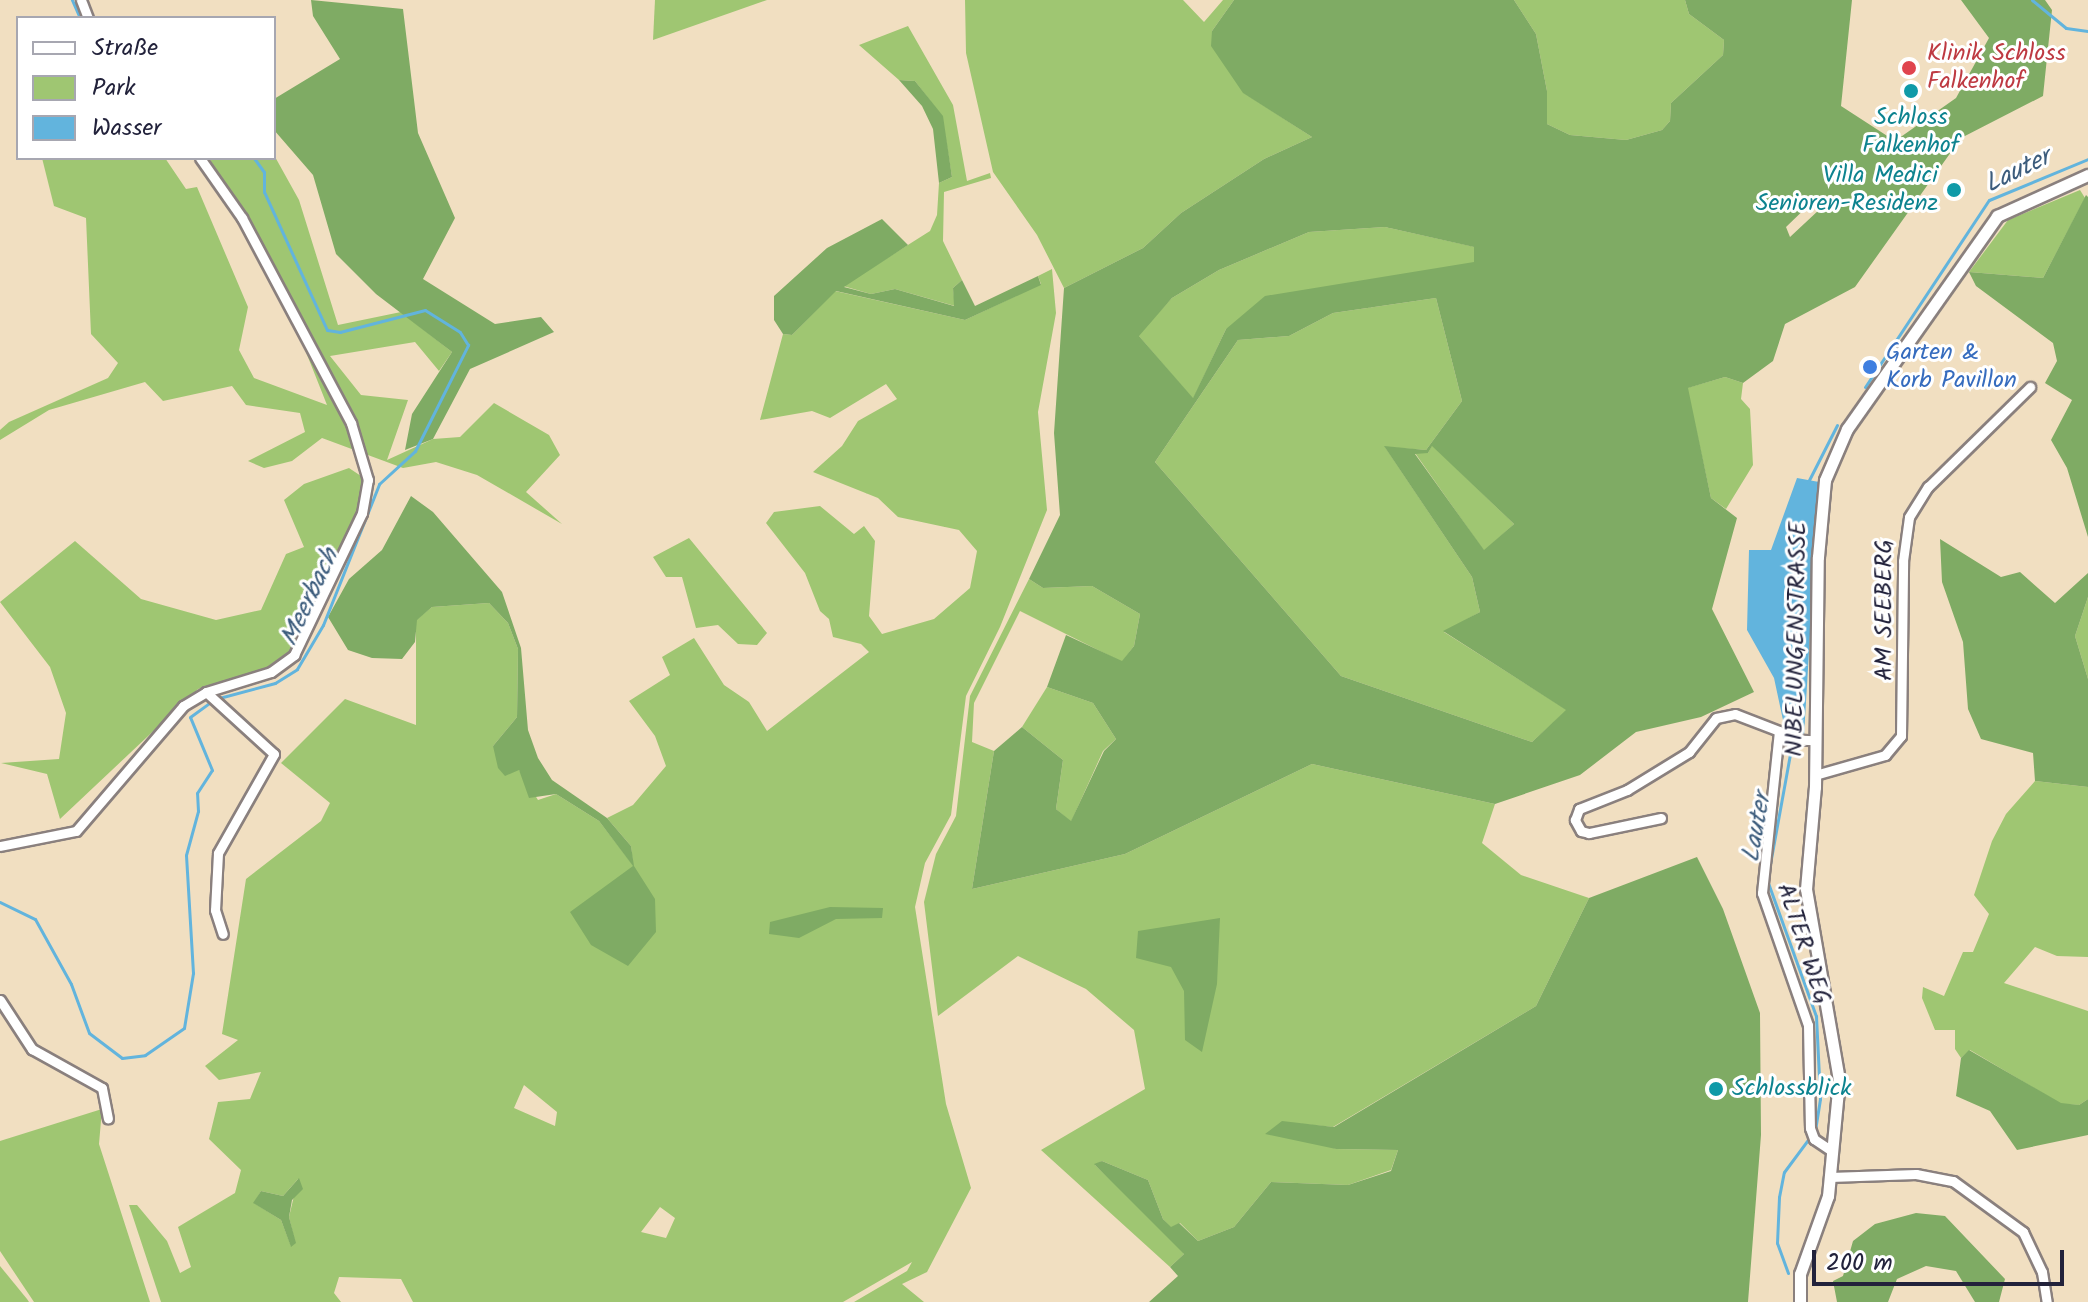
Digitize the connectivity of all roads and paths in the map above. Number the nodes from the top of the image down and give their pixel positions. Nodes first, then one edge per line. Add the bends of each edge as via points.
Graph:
1 (201, 160) edge
2 (2088, 175) edge
3 (2030, 387) dead end
4 (211, 697) junction
5 (1781, 739) junction
6 (1810, 740) junction
7 (1815, 775) junction
8 (1661, 818) dead end
9 (0, 846) edge
10 (223, 934) dead end
11 (0, 1000) edge
12 (108, 1118) dead end
13 (1832, 1151) junction
14 (1830, 1177) junction
15 (1800, 1302) edge
16 (2047, 1302) edge

1 - 4 street via 242,218 351,423 368,480 362,513 314,615 284,664
2 - 6 main road, NIBELUNGENSTRASSE via 1997,216 1835,452 1825,480 1820,527
3 - 7 street, AM SEEBERG via 1928,487 1909,517 1903,561 1901,736 1885,755
4 - 9 street via 155,735 76,831
4 - 10 street via 272,748 274,760 223,841 214,896
5 - 6 street
5 - 8 street via 1779,731 1752,719 1735,714 1716,718 1689,752 1627,790 1579,809 1575,820 1589,833
5 - 13 street, ALTER WEG via 1762,893 1808,1025 1810,1128 1814,1139
6 - 7 main road, NIBELUNGENSTRASSE
7 - 13 main road, NIBELUNGENSTRASSE via 1806,889 1838,1058
11 - 12 street via 32,1049 102,1088
13 - 14 main road, NIBELUNGENSTRASSE
14 - 15 main road, NIBELUNGENSTRASSE via 1825,1211 1800,1274
14 - 16 street via 1916,1174 1953,1181 2023,1232 2042,1272

